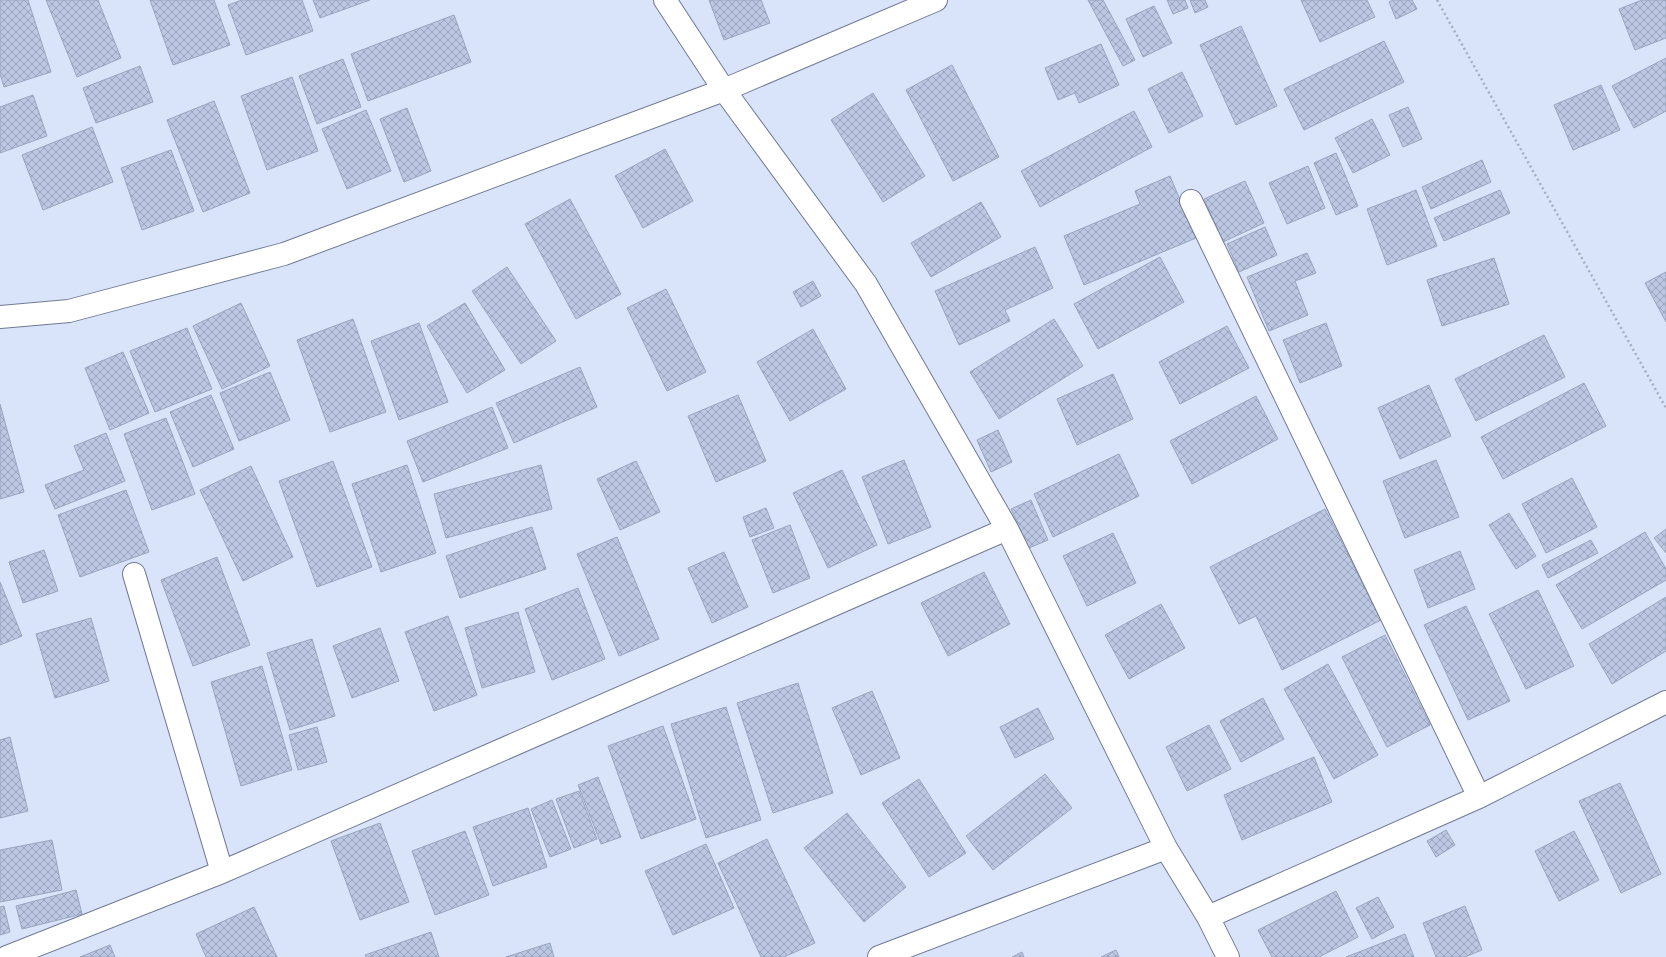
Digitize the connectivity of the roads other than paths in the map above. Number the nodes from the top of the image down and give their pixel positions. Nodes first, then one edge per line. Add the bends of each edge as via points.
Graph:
1 (665, 0) edge
2 (936, 0) edge
3 (724, 90) junction
4 (1191, 201) dead end
5 (0, 316) edge
6 (1007, 529) junction
7 (134, 574) dead end
8 (1666, 702) edge
9 (1479, 796) junction
10 (1166, 848) junction
11 (222, 872) junction
12 (1208, 917) junction
13 (7, 957) edge
14 (879, 957) edge
15 (1228, 957) edge

1 - 3 street
2 - 3 street
3 - 5 street via 284,254 69,311
3 - 6 street via 866,284
4 - 9 street
6 - 10 street
6 - 11 street
7 - 11 street
8 - 9 street
9 - 12 street
10 - 12 street
10 - 14 street
11 - 13 street
12 - 15 street

